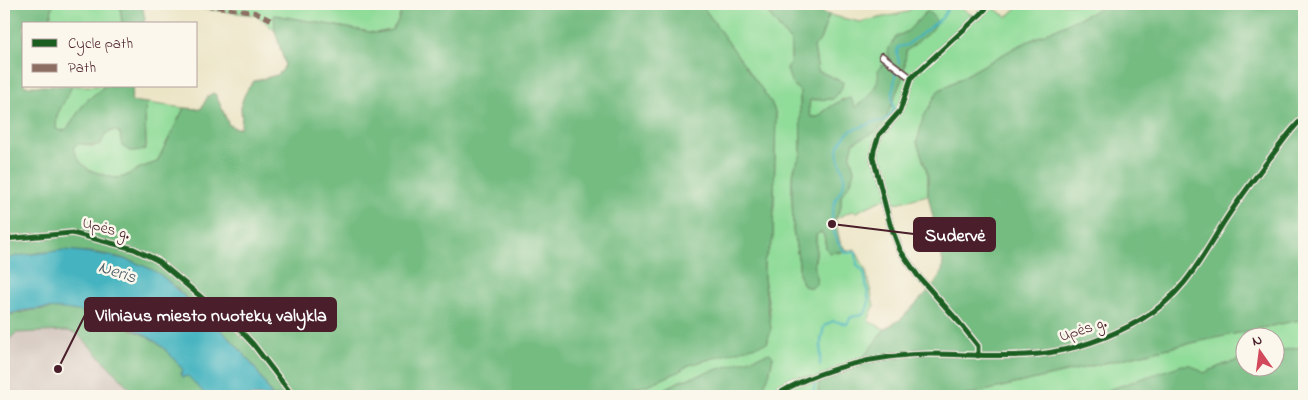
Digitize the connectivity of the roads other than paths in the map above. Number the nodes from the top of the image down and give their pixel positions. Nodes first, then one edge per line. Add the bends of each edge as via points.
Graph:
1 (990, 4) edge
2 (882, 56) dead end
3 (911, 78) junction
4 (1304, 117) edge
5 (4, 239) edge
6 (978, 356) junction
7 (293, 396) edge
8 (775, 396) edge

1 - 3 street
2 - 3 street
3 - 6 street via 900,111 876,142 874,162 900,250 978,346
4 - 6 street, Upės g. via 1248,187 1193,273 1166,303 1122,330 1075,348 1041,354
5 - 7 street, Upės g. via 72,233 134,249 157,260 253,344
6 - 8 street, Upės g. via 928,354 883,358 818,375

